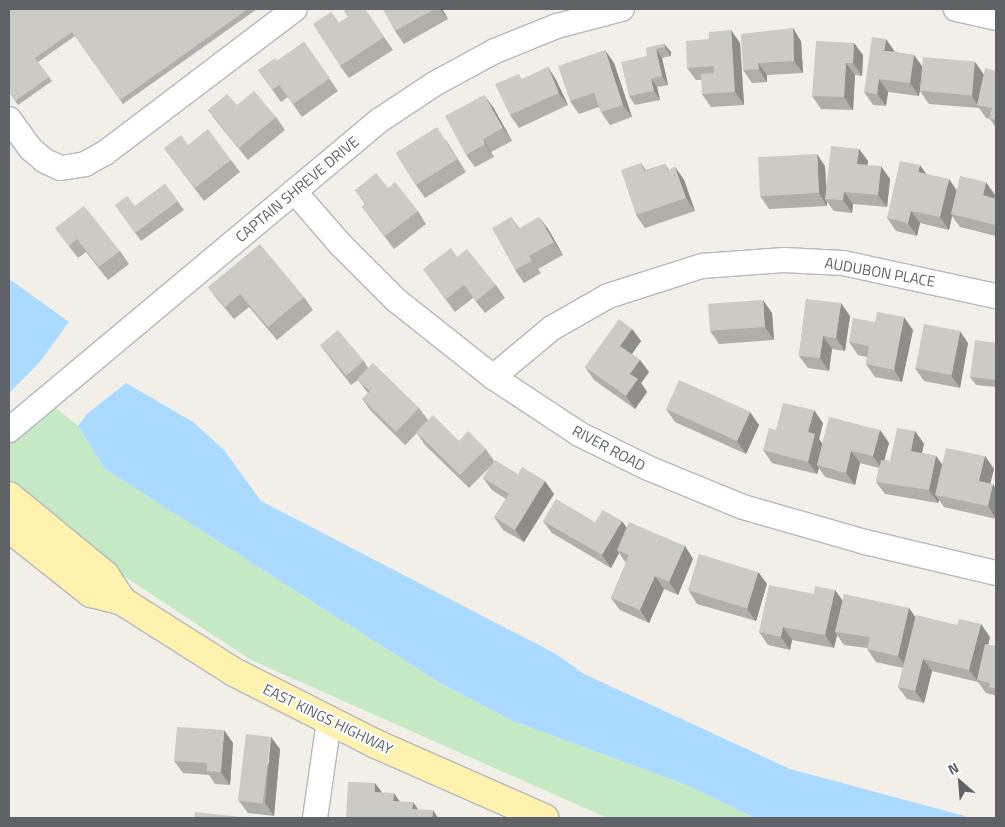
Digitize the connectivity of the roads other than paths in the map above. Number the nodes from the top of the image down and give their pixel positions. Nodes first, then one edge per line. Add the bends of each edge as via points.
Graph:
1 (295, 9) edge
2 (622, 9) edge
3 (956, 9) edge
4 (996, 18) edge
5 (9, 119) edge
6 (294, 191) junction
7 (996, 296) edge
8 (493, 377) junction
9 (9, 430) edge
10 (9, 496) edge
11 (9, 528) edge
12 (996, 573) edge
13 (122, 601) junction
14 (329, 721) junction
15 (315, 818) edge
16 (544, 818) edge

1 - 5 street via 105,153 85,164 61,168 44,161 31,150
2 - 6 street, CAPTAIN SHREVE DRIVE via 557,26 495,51 436,83 380,120
3 - 4 street
6 - 8 street, RIVER ROAD via 341,245 396,300
6 - 9 street, CAPTAIN SHREVE DRIVE
7 - 8 street, AUDUBON PLACE via 843,263 784,260 702,266 608,296 552,328
8 - 12 street, RIVER ROAD via 579,434 691,487 783,520
10 - 13 main road, EAST KINGS HIGHWAY via 105,575
11 - 13 main road, EAST KINGS HIGHWAY via 91,593
13 - 14 main road, EAST KINGS HIGHWAY via 193,648
14 - 15 street
14 - 16 main road, EAST KINGS HIGHWAY

